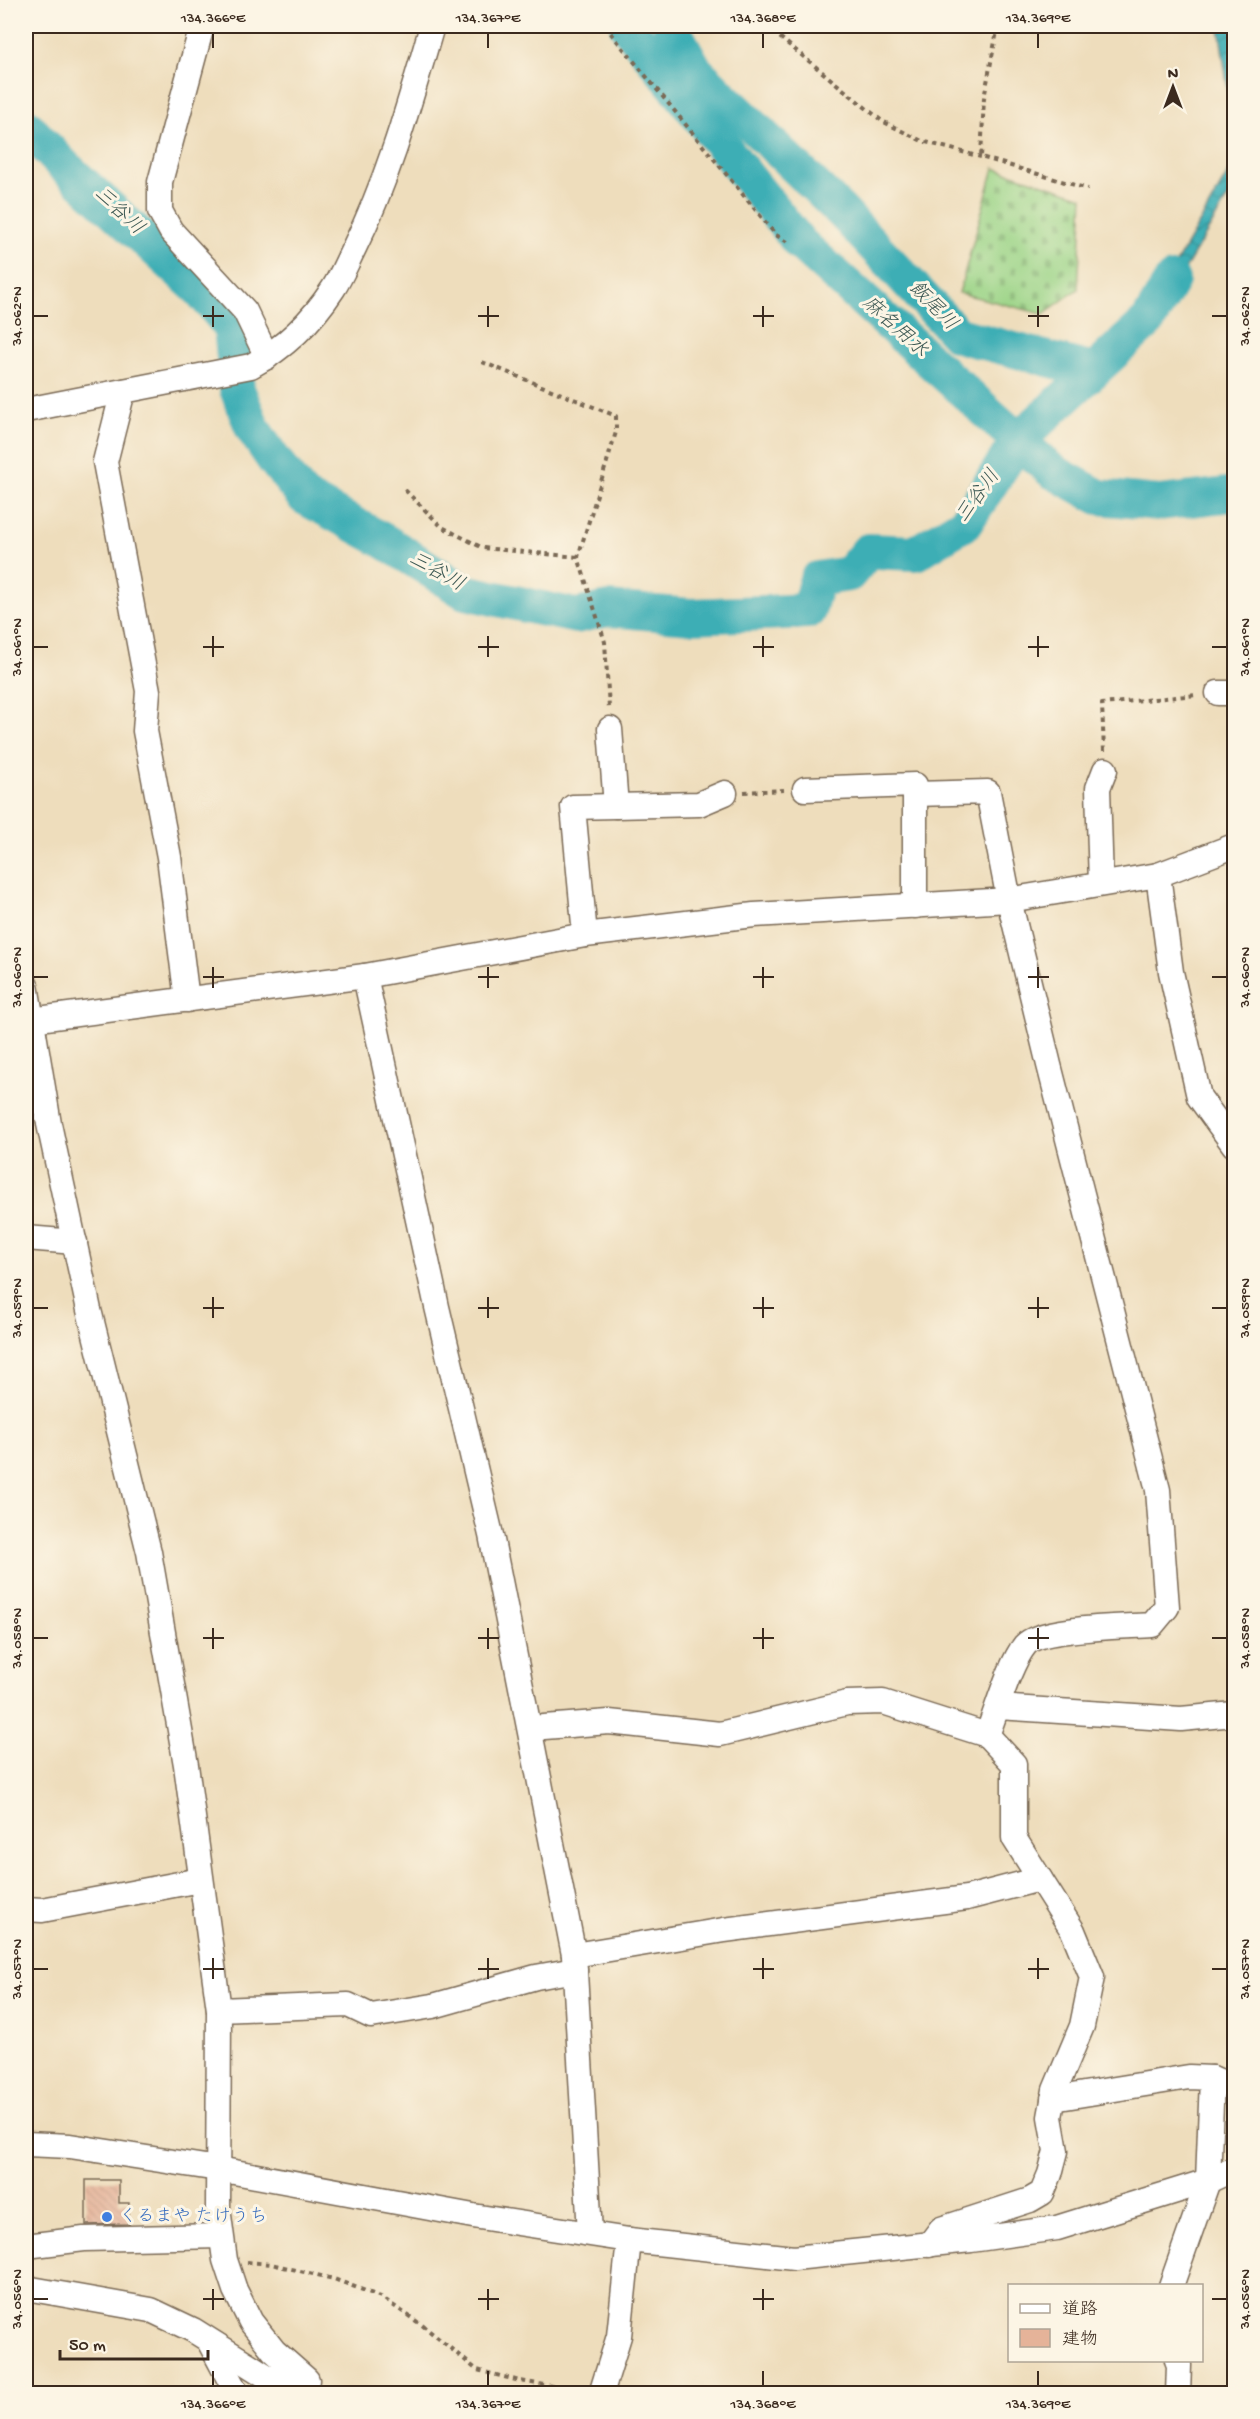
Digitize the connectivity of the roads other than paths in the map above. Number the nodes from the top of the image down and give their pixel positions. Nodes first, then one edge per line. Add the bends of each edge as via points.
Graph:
1 (202, 26) edge
2 (432, 26) edge
3 (259, 361) junction
4 (123, 391) junction
5 (26, 410) edge
6 (610, 729) road end
7 (1105, 770) road end
8 (805, 789) road end
9 (725, 793) road end
10 (915, 794) junction
11 (616, 806) junction
12 (1234, 846) edge
13 (1158, 875) junction
14 (1101, 883) junction
15 (1009, 900) junction
16 (915, 906) junction
17 (585, 935) junction
18 (365, 976) junction
19 (26, 985) edge
20 (187, 1000) junction
21 (31, 1020) junction
22 (1234, 1145) edge
23 (26, 1238) edge
24 (75, 1242) junction
25 (998, 1707) junction
26 (1234, 1714) edge
27 (531, 1728) junction
28 (987, 1735) junction
29 (1040, 1879) junction
30 (200, 1880) junction
31 (26, 1909) edge
32 (574, 1962) junction
33 (219, 2010) junction
34 (1212, 2079) junction
35 (1234, 2087) edge
36 (1053, 2099) junction
37 (26, 2144) edge
38 (218, 2169) junction
39 (1234, 2169) edge
40 (1208, 2181) junction
41 (590, 2234) junction
42 (221, 2236) junction
43 (628, 2240) junction
44 (929, 2245) junction
45 (26, 2246) edge
46 (1171, 2284) edge
47 (26, 2288) edge
48 (208, 2341) junction
49 (1178, 2362) edge
50 (236, 2393) edge
51 (593, 2393) edge
52 (1178, 2394) edge

1 - 3 street via 160,182 160,211 171,231 244,311
2 - 3 street via 391,159 334,289 293,338
3 - 4 street
4 - 5 street
4 - 20 street via 105,462 148,691 145,731 170,857
6 - 11 street
7 - 14 street via 1098,788
8 - 10 street via 915,785
9 - 11 street via 699,804
10 - 15 street via 988,792
10 - 16 street
11 - 17 street via 573,807
12 - 13 street
13 - 14 street
13 - 22 street via 1171,972 1199,1097
14 - 15 street
15 - 16 street
15 - 25 street via 1158,1490 1167,1607 1152,1625 1054,1632 1027,1643 1015,1662
16 - 17 street via 754,915
17 - 18 street
18 - 20 street
18 - 27 street
19 - 21 street
20 - 21 street
21 - 24 street
23 - 24 street
24 - 30 street via 88,1310 149,1552 186,1765
25 - 26 street via 1181,1719
25 - 28 street
27 - 28 street via 609,1722 720,1734 848,1703 883,1702
27 - 32 street
28 - 29 street via 1014,1764 1014,1838
29 - 32 street via 967,1898 724,1930
29 - 36 street via 1073,1931 1092,1977 1082,2026
30 - 31 street via 42,1910
30 - 33 street
32 - 33 street via 433,2006 371,2016 348,2005
32 - 41 street
33 - 38 street
34 - 35 street
34 - 36 street via 1189,2077
34 - 40 street
36 - 44 street via 1050,2117 1056,2151 1042,2193 941,2229
37 - 38 street via 70,2146
38 - 41 street
38 - 42 street
39 - 40 street
40 - 44 street via 1057,2228
40 - 46 street
41 - 43 street
42 - 45 street via 84,2239
42 - 48 street via 235,2290 251,2322 274,2351 307,2380 302,2390 282,2386
43 - 44 street via 794,2258
43 - 51 street via 619,2336
47 - 48 street via 151,2310
48 - 50 street
49 - 52 street

